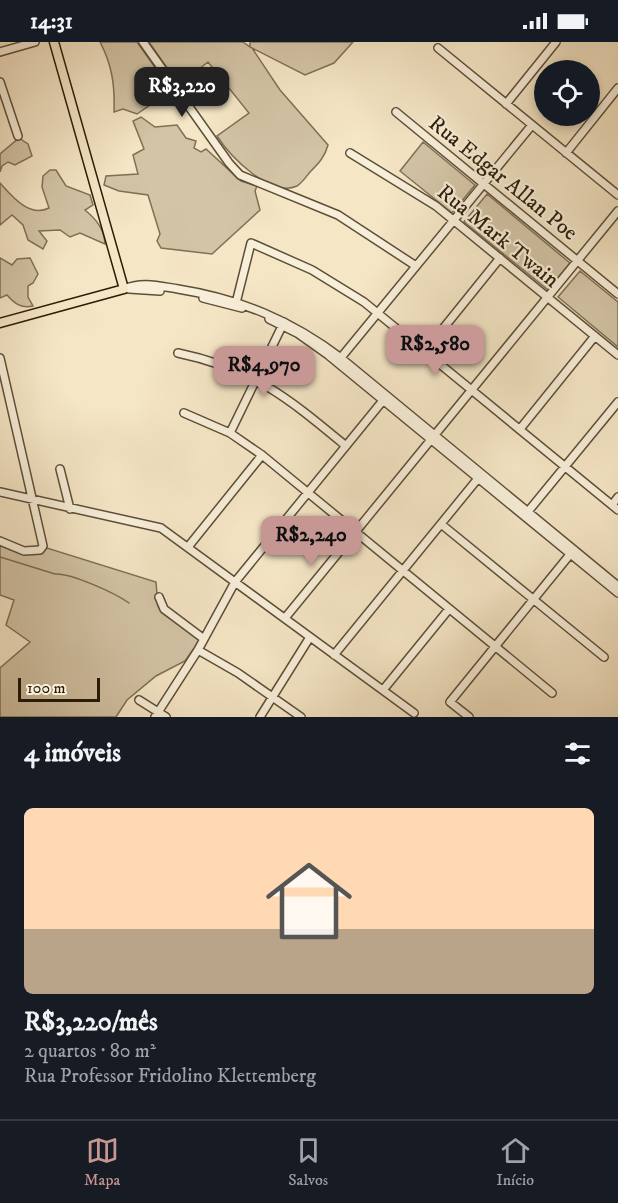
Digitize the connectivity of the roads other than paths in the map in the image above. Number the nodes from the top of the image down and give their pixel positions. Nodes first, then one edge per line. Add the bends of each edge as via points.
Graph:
1 (35, 42) edge
2 (54, 42) edge
3 (143, 42) edge
4 (554, 43) edge
5 (438, 48) dead end
6 (0, 52) edge
7 (0, 82) edge
8 (618, 88) edge
9 (506, 104) junction
10 (396, 111) dead end
11 (532, 125) junction
12 (18, 136) dead end
13 (350, 153) dead end
14 (566, 153) junction
15 (484, 184) junction
16 (618, 195) edge
17 (618, 212) edge
18 (454, 220) junction
19 (501, 258) junction
20 (578, 261) junction
21 (416, 266) junction
22 (124, 289) junction
23 (618, 294) edge
24 (548, 297) junction
25 (236, 304) junction
26 (378, 313) junction
27 (0, 321) edge
28 (284, 323) junction
29 (595, 336) junction
30 (425, 351) junction
31 (178, 353) dead end
32 (618, 355) edge
33 (0, 358) edge
34 (339, 360) junction
35 (257, 379) junction
36 (472, 390) junction
37 (385, 398) junction
38 (618, 402) edge
39 (184, 413) dead end
40 (520, 429) junction
41 (230, 433) junction
42 (433, 437) junction
43 (346, 446) junction
44 (262, 455) junction
45 (565, 467) junction
46 (60, 469) dead end
47 (480, 476) junction
48 (0, 492) edge
49 (308, 493) junction
50 (618, 497) edge
51 (32, 500) junction
52 (615, 507) edge
53 (70, 509) junction
54 (526, 514) junction
55 (441, 524) junction
56 (356, 532) junction
57 (0, 541) edge
58 (188, 547) junction
59 (572, 552) junction
60 (403, 570) junction
61 (236, 582) junction
62 (618, 586) edge
63 (618, 592) edge
64 (159, 597) dead end
65 (534, 599) junction
66 (449, 609) junction
67 (285, 618) junction
68 (310, 637) junction
69 (204, 639) junction
70 (495, 646) junction
71 (198, 650) junction
72 (334, 655) junction
73 (604, 657) dead end
74 (382, 690) junction
75 (552, 693) dead end
76 (273, 697) junction
77 (139, 700) dead end
78 (414, 713) dead end
79 (156, 715) edge
80 (166, 717) edge
81 (260, 717) edge
82 (301, 717) edge
83 (469, 717) edge

1 - 6 street
2 - 22 main road
3 - 21 street via 240,175 338,215
4 - 9 street
5 - 9 street
7 - 12 street
8 - 14 street
9 - 11 street
10 - 15 street, Rua Edgar Allan Poe
11 - 14 street
11 - 15 street
13 - 18 street, Rua Mark Twain
14 - 16 street
15 - 18 street
15 - 20 street, Rua Edgar Allan Poe
17 - 20 street
18 - 19 street, Rua Mark Twain
18 - 21 street
19 - 24 street, Rua Mark Twain
19 - 30 street
20 - 23 street, Rua Edgar Allan Poe
20 - 24 street
21 - 26 street
22 - 25 street
22 - 27 main road
24 - 29 street, Rua Mark Twain
24 - 36 street
25 - 26 street via 251,243 312,270
25 - 28 street
26 - 30 street
26 - 34 street
28 - 34 street
28 - 35 street
29 - 32 street, Rua Mark Twain
29 - 40 street
30 - 36 street
31 - 35 street via 223,364
33 - 51 street
34 - 37 street
35 - 41 street
35 - 43 street via 286,397
36 - 40 street
36 - 42 street
37 - 42 street
37 - 43 street
38 - 45 street
39 - 41 street
40 - 45 street
41 - 44 street
42 - 47 street
42 - 56 street
43 - 49 street
44 - 49 street
44 - 58 street
45 - 52 street
45 - 54 street
46 - 53 street
47 - 54 street
47 - 55 street
48 - 51 street
49 - 56 street
49 - 61 street
50 - 52 street
51 - 53 street
51 - 57 street via 43,546 40,550 32,552
53 - 58 street via 164,529
54 - 59 street
55 - 60 street
55 - 65 street
56 - 60 street
56 - 67 street
58 - 61 street
59 - 62 street
59 - 63 street
59 - 65 street
60 - 66 street
60 - 72 street
61 - 67 street
61 - 69 street
64 - 69 street via 164,609
65 - 70 street
65 - 73 street
66 - 70 street
66 - 74 street
67 - 68 street
68 - 72 street
68 - 76 street
69 - 71 street
70 - 75 street
70 - 83 street via 450,702
71 - 76 street
71 - 79 street
72 - 74 street
74 - 78 street
76 - 81 street
76 - 82 street
77 - 79 street
79 - 80 street

